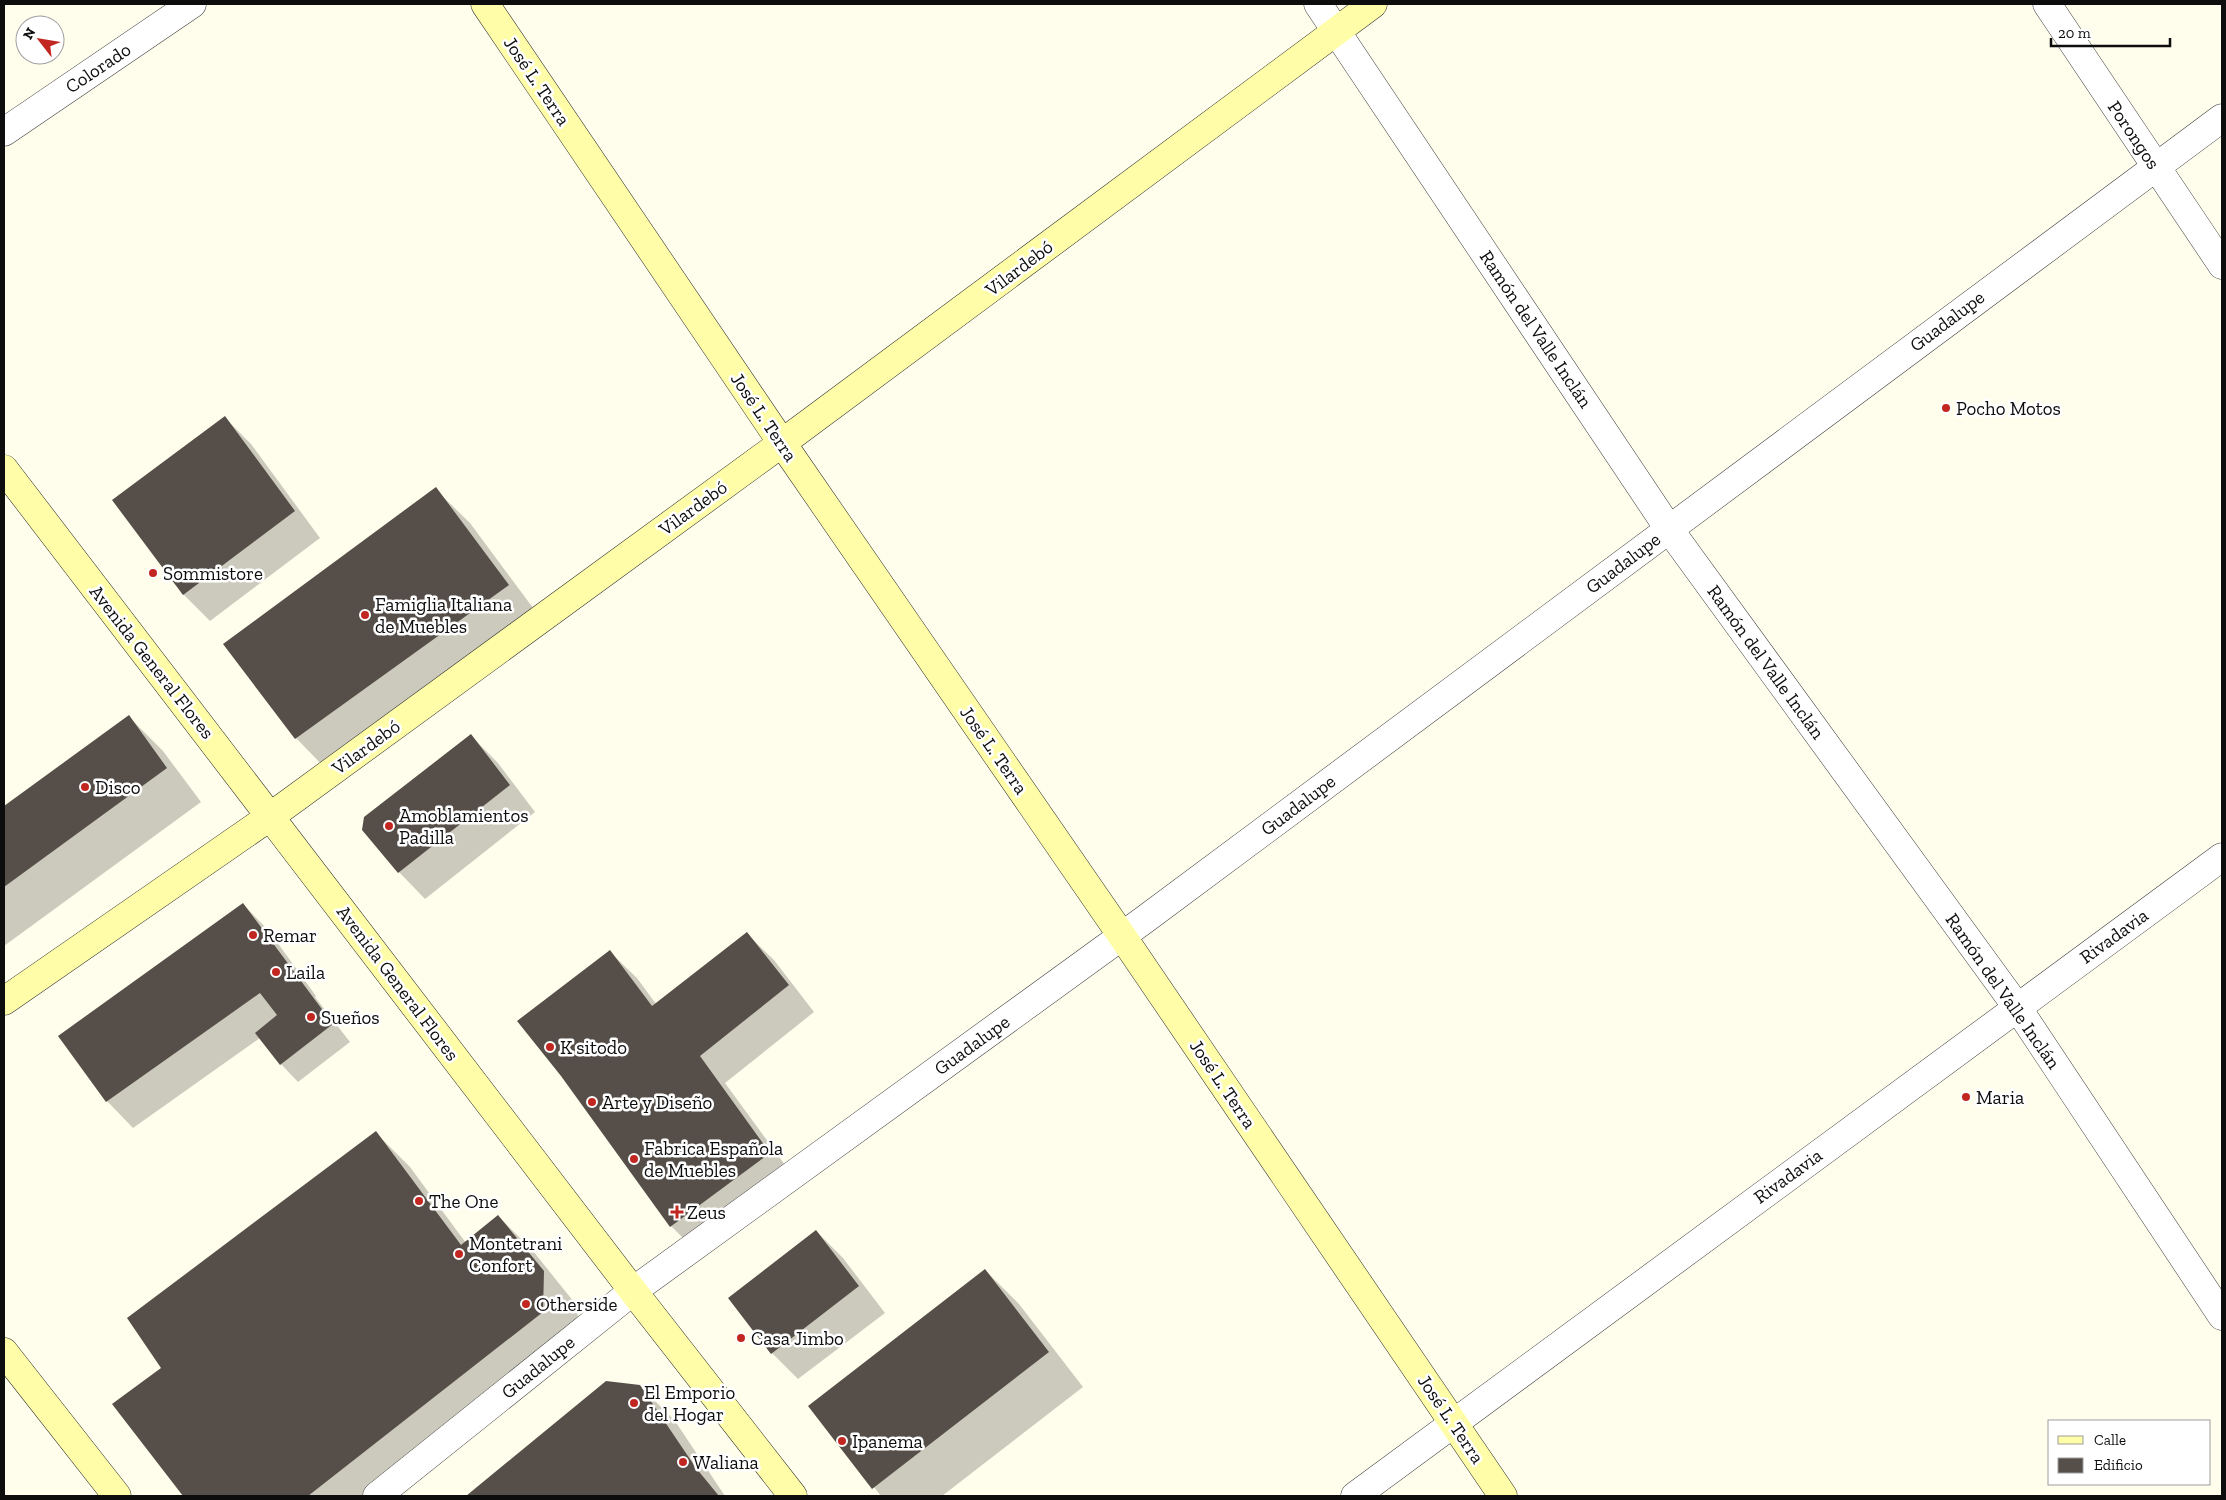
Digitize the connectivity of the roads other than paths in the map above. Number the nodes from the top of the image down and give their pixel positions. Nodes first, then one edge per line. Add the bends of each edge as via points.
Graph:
1 (192, 4) edge
2 (485, 4) edge
3 (1318, 4) edge
4 (1373, 4) edge
5 (2047, 4) edge
6 (1337, 31) junction
7 (2222, 118) edge
8 (4, 132) edge
9 (2155, 166) junction
10 (2222, 265) edge
11 (782, 443) junction
12 (4, 469) edge
13 (1669, 528) junction
14 (271, 816) junction
15 (2222, 857) edge
16 (1122, 936) junction
17 (4, 1001) edge
18 (2017, 1007) junction
19 (634, 1291) junction
20 (2222, 1316) edge
21 (4, 1352) edge
22 (1454, 1423) junction
23 (117, 1496) edge
24 (377, 1496) edge
25 (794, 1496) edge
26 (1355, 1496) edge
27 (1503, 1496) edge

1 - 8 street, Colorado
2 - 11 street, José L. Terra
3 - 6 street, Ramón del Valle Inclán
4 - 6 street, Vilardebó
5 - 9 street, Porongos
6 - 11 street, Vilardebó
6 - 13 street, Ramón del Valle Inclán
7 - 9 street, Guadalupe
9 - 10 street, Porongos
9 - 13 street, Guadalupe
11 - 14 street, Vilardebó
11 - 16 street, José L. Terra
12 - 14 street, Avenida General Flores
13 - 16 street, Guadalupe
13 - 18 street, Ramón del Valle Inclán
14 - 17 street, Vilardebó
14 - 19 street, Avenida General Flores
15 - 18 street, Rivadavia
16 - 19 street, Guadalupe
16 - 22 street, José L. Terra
18 - 20 street, Ramón del Valle Inclán
18 - 22 street, Rivadavia
19 - 24 street, Guadalupe
19 - 25 street, Avenida General Flores
21 - 23 street
22 - 26 street, Rivadavia
22 - 27 street, José L. Terra

